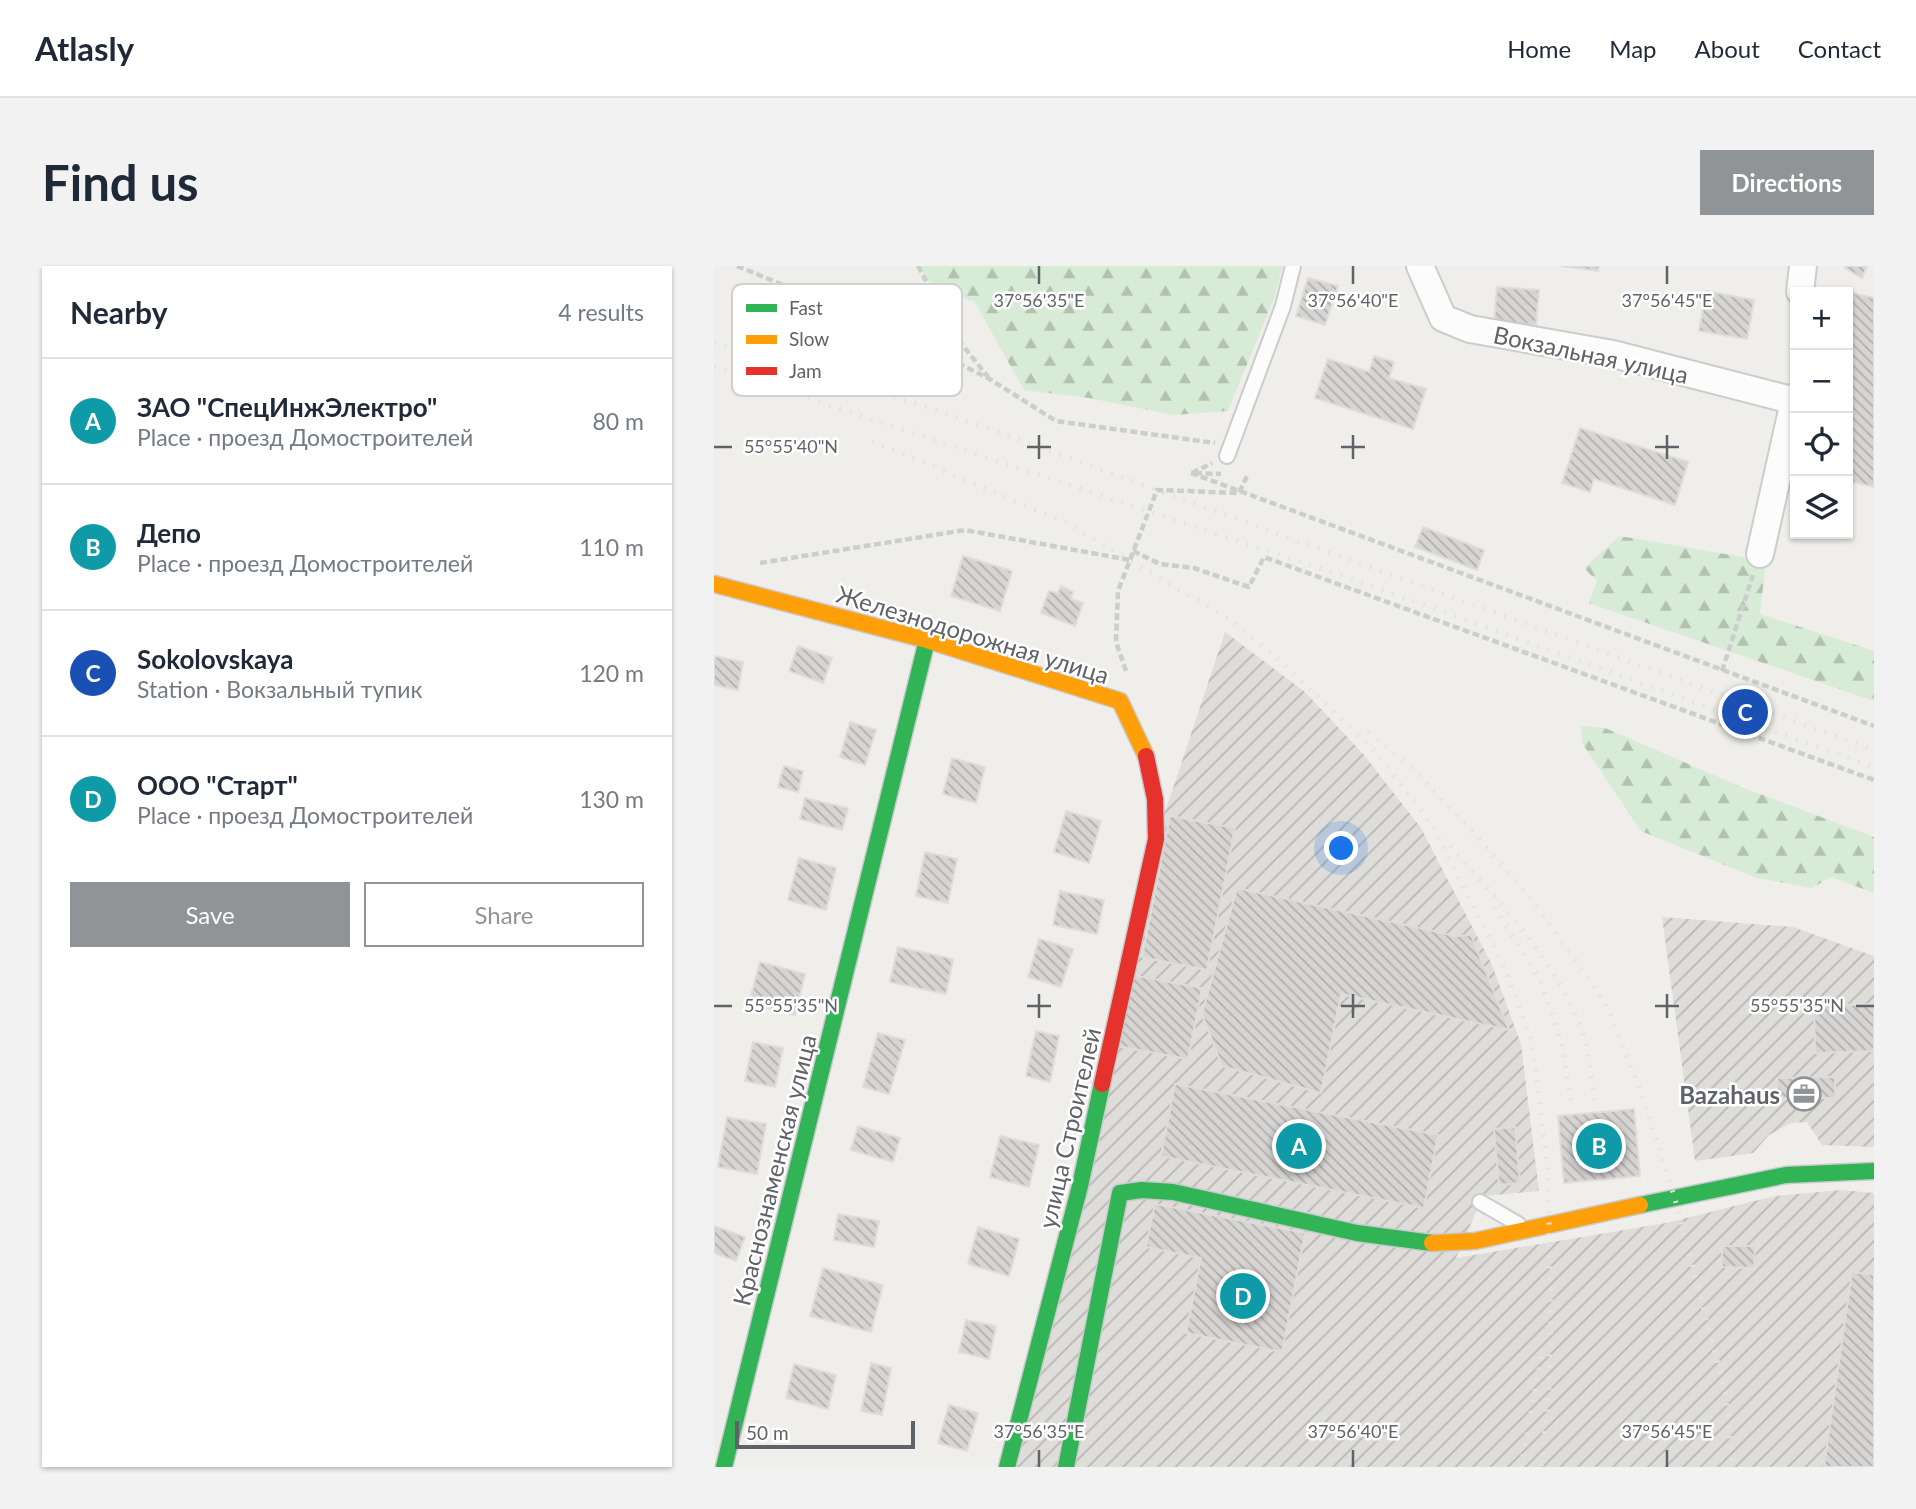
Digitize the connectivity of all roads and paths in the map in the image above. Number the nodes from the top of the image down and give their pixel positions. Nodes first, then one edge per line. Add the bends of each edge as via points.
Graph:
1 (737, 266) edge
2 (918, 266) edge
3 (1293, 266) edge
4 (1420, 266) edge
5 (1803, 266) edge
6 (781, 284) edge
7 (925, 284) edge
8 (1801, 287) edge
9 (962, 345) edge
10 (962, 365) edge
11 (988, 378) junction
12 (1790, 398) edge
13 (1792, 413) edge
14 (1229, 451) junction
15 (1191, 473) dead end
16 (1239, 493) junction
17 (1133, 551) junction
18 (1760, 554) joint
19 (1129, 560) junction
20 (754, 564) dead end
21 (714, 584) edge
22 (1118, 591) dead end
23 (927, 640) junction
24 (1722, 671) junction
25 (1874, 726) edge
26 (1874, 780) edge
27 (1156, 796) joint
28 (1874, 1171) edge
29 (1480, 1202) dead end
30 (1529, 1239) junction
31 (724, 1467) edge
32 (1007, 1467) edge
33 (1066, 1467) edge

1 - 6 path
2 - 7 path
3 - 14 lane via 1283,306
4 - 12 street, Вокзальная улица via 1443,318 1470,329 1613,354
5 - 8 street
9 - 11 path
10 - 11 path
11 - 14 path via 1056,421
13 - 18 street
14 - 16 path via 1248,474
15 - 16 path
16 - 17 path via 1157,490
16 - 24 path
17 - 19 path
17 - 26 path via 1160,564 1194,568 1249,587 1264,558
18 - 24 path
19 - 20 path via 965,530
19 - 22 path
21 - 23 street, Железнодорожная улица
23 - 27 street, Железнодорожная улица via 1121,701 1146,748
23 - 31 street, Краснознаменская улица
24 - 25 path
27 - 32 street, улица Строителей via 1156,839 1080,1186
28 - 30 street via 1786,1173 1609,1219 1549,1227
29 - 30 lane
30 - 33 street via 1450,1244 1395,1241 1245,1205 1145,1188 1121,1193

